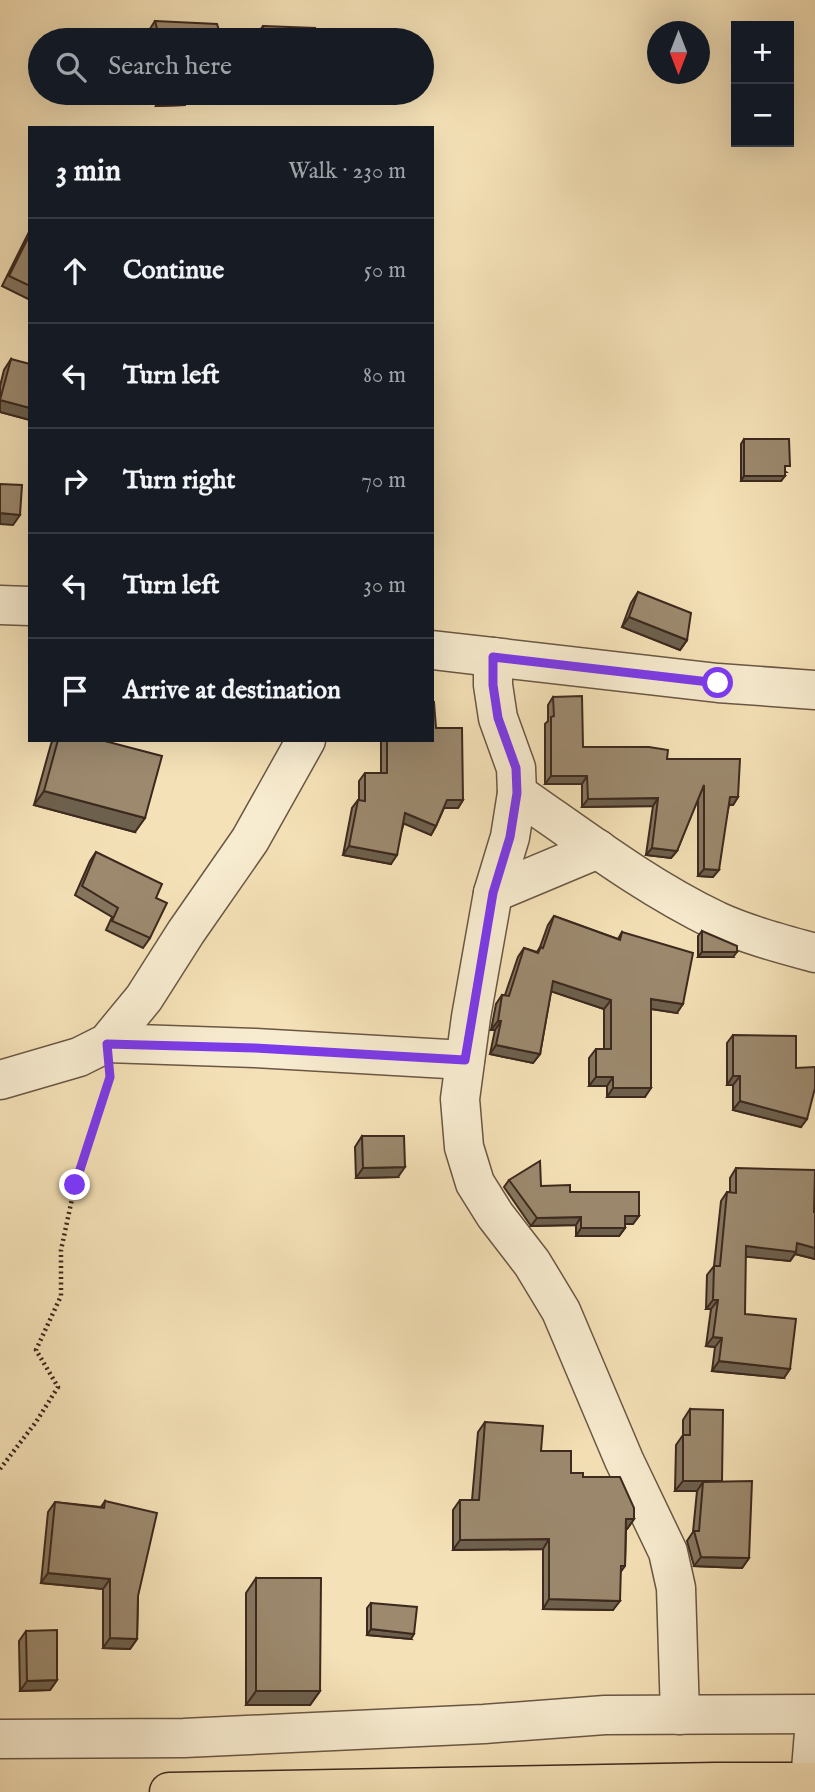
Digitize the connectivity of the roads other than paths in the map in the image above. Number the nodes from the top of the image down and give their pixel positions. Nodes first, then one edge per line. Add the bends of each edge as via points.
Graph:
1 (0, 605) edge
2 (28, 606) edge
3 (434, 650) edge
4 (493, 657) junction
5 (815, 690) edge
6 (305, 742) edge
7 (517, 793) junction
8 (598, 849) junction
9 (493, 893) junction
10 (815, 953) edge
11 (107, 1044) junction
12 (465, 1060) junction
13 (0, 1080) edge
14 (815, 1714) edge
15 (680, 1715) junction
16 (815, 1720) edge
17 (0, 1739) edge
18 (813, 1782) edge
19 (715, 1787) edge
20 (169, 1792) edge

1 - 2 street
3 - 4 street
4 - 5 street
4 - 7 street via 498,718 516,768
6 - 11 street via 250,840 144,998
7 - 8 street
7 - 9 street
8 - 9 street
8 - 10 street via 719,921
9 - 12 street
11 - 12 street
11 - 13 street
12 - 15 street via 460,1099 464,1147 475,1183 561,1311 668,1552 676,1588
14 - 15 street
15 - 17 street via 184,1738
16 - 18 street
18 - 19 highway
19 - 20 highway

